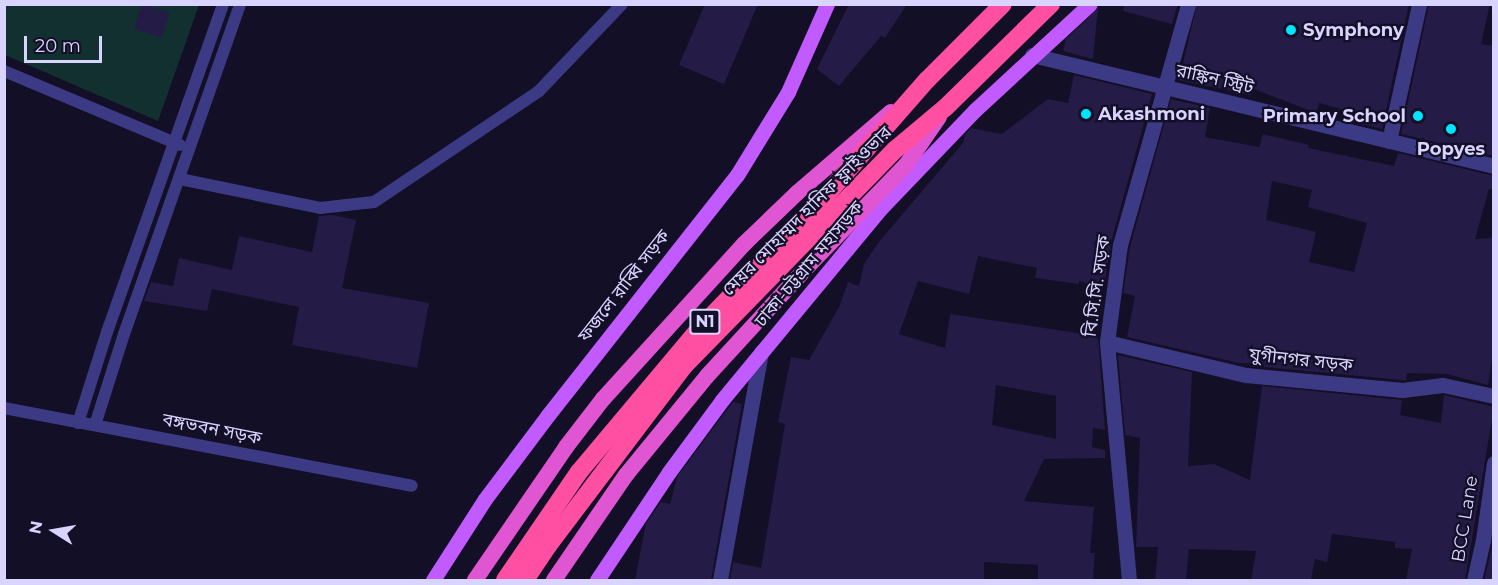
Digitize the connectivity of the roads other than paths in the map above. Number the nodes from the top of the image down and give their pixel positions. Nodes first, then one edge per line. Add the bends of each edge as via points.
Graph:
1 (223, 4) edge
2 (240, 4) edge
3 (622, 4) edge
4 (827, 4) edge
5 (1003, 4) edge
6 (1052, 4) edge
7 (1090, 4) edge
8 (1188, 4) edge
9 (1419, 4) edge
10 (1032, 55) junction
11 (4, 71) edge
12 (927, 80) junction
13 (1163, 87) junction
14 (946, 106) junction
15 (1389, 141) junction
16 (174, 143) junction
17 (189, 148) junction
18 (1494, 166) edge
19 (180, 179) junction
20 (1107, 342) junction
21 (761, 352) junction
22 (1494, 396) edge
23 (4, 408) edge
24 (78, 423) junction
25 (95, 426) junction
26 (1494, 463) edge
27 (412, 486) dead end
28 (433, 580) edge
29 (475, 580) edge
30 (505, 580) edge
31 (525, 580) edge
32 (554, 580) edge
33 (597, 580) edge
34 (720, 580) edge
35 (1129, 580) edge
36 (1474, 580) edge

1 - 16 lane
2 - 17 lane
3 - 19 lane via 539,91 374,202 320,208
4 - 28 main road, ফজলে রাব্বি সড়ক via 788,92 737,175 485,499
5 - 12 highway, মেয়র মোহাম্মদ হানিফ ফ্লাইওভার / N1
6 - 14 highway, মেয়র মোহাম্মদ হানিফ ফ্লাইওভার / N1
7 - 10 main road, ঢাকা-চট্টগ্রাম মহাসড়ক
8 - 13 street, বি.সি.সি. সড়ক
9 - 15 street
10 - 13 street, রাঙ্কিন স্ট্রিট
10 - 21 main road, ঢাকা-চট্টগ্রাম মহাসড়ক via 880,209
11 - 16 lane
12 - 29 highway via 797,193 691,299 566,447
12 - 30 highway, মেয়র মোহাম্মদ হানিফ ফ্লাইওভার / N1 via 640,398 579,472
13 - 15 street, রাঙ্কিন স্ট্রিট
13 - 20 street, বি.সি.সি. সড়ক via 1120,245
14 - 31 highway, মেয়র মোহাম্মদ হানিফ ফ্লাইওভার / N1 via 896,148 684,366
14 - 32 highway via 906,165 707,376 626,475
15 - 18 street, রাঙ্কিন স্ট্রিট
16 - 17 lane
16 - 24 lane
17 - 19 lane
19 - 25 lane
20 - 22 street, যুগীনগর সড়ক via 1246,375 1402,390 1443,385
20 - 35 street, বি.সি.সি. সড়ক
21 - 33 main road, ঢাকা-চট্টগ্রাম মহাসড়ক via 669,472
21 - 34 street
23 - 24 lane, বঙ্গভবন সড়ক
24 - 25 lane, বঙ্গভবন সড়ক
25 - 27 lane, বঙ্গভবন সড়ক
26 - 36 street, BCC Lane

